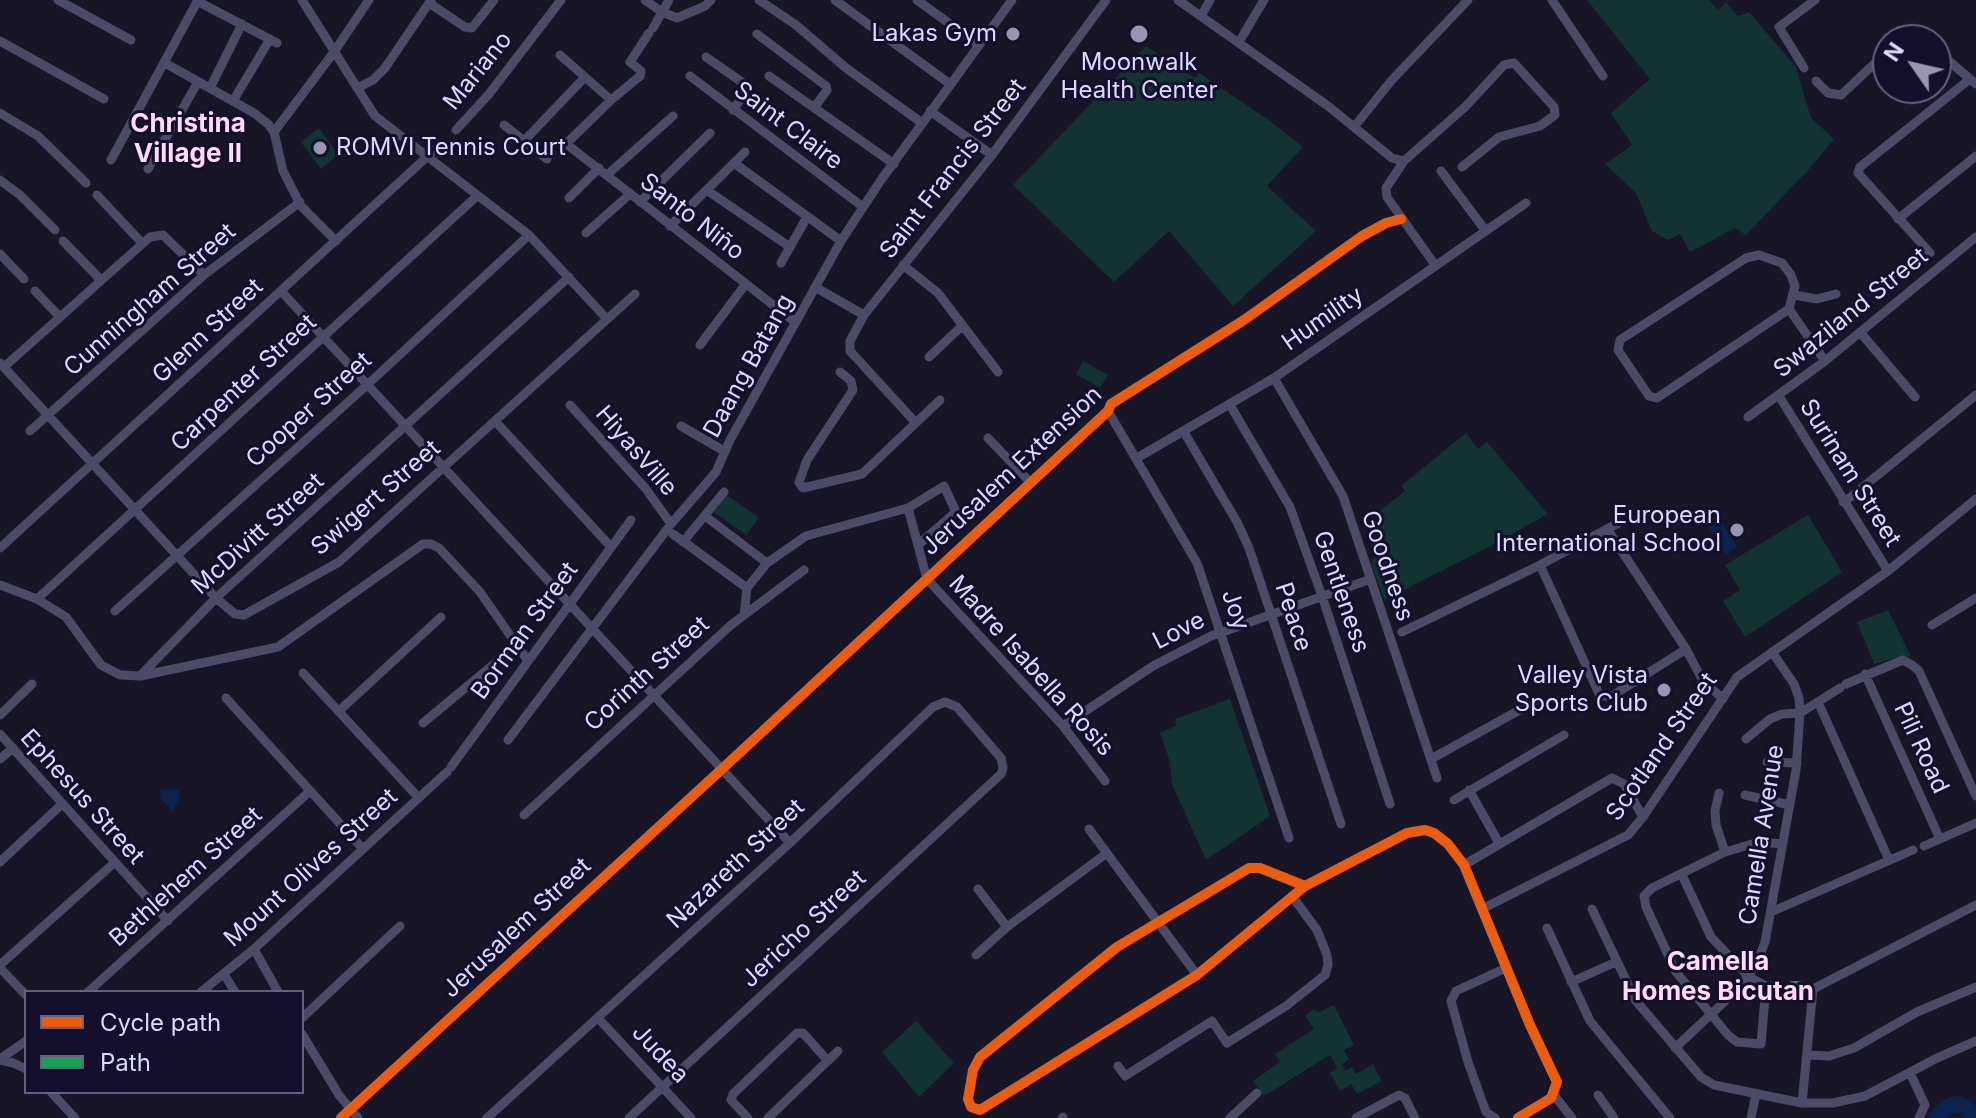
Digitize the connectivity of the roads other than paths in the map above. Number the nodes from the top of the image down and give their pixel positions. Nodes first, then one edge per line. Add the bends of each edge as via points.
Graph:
1 (58, 0) edge
2 (198, 0) edge
3 (302, 0) edge
4 (369, 0) edge
5 (494, 0) edge
6 (561, 0) edge
7 (645, 0) edge
8 (669, 0) edge
9 (711, 0) edge
10 (759, 0) edge
11 (835, 0) edge
12 (917, 0) edge
13 (1012, 0) edge
14 (1106, 0) edge
15 (1178, 0) edge
16 (1210, 0) edge
17 (1264, 0) edge
18 (1468, 0) edge
19 (1552, 0) edge
20 (1815, 0) edge
21 (430, 2) edge
22 (662, 12) junction
23 (1201, 16) junction
24 (242, 24) junction
25 (757, 34) dead end
26 (131, 40) dead end
27 (0, 41) edge
28 (1239, 42) junction
29 (979, 45) junction
30 (334, 52) junction
31 (560, 55) dead end
32 (706, 57) dead end
33 (165, 63) junction
34 (1952, 64) edge
35 (1872, 66) edge
36 (1804, 68) dead end
37 (690, 76) dead end
38 (769, 76) dead end
39 (1603, 76) dead end
40 (585, 77) junction
41 (1816, 81) dead end
42 (198, 82) junction
43 (1973, 82) edge
44 (950, 84) junction
45 (210, 88) junction
46 (357, 88) junction
47 (104, 99) dead end
48 (611, 100) junction
49 (233, 101) junction
50 (814, 108) junction
51 (733, 110) junction
52 (930, 111) junction
53 (0, 113) edge
54 (673, 116) dead end
55 (922, 123) junction
56 (504, 125) dead end
57 (1354, 127) junction
58 (456, 130) dead end
59 (274, 132) junction
60 (710, 133) dead end
61 (524, 141) junction
62 (441, 144) dead end
63 (745, 152) dead end
64 (992, 155) junction
65 (1976, 156) edge
66 (428, 158) junction
67 (547, 159) dead end
68 (111, 160) dead end
69 (1404, 161) junction
70 (734, 163) junction
71 (894, 164) junction
72 (1462, 167) dead end
73 (148, 169) dead end
74 (603, 171) junction
75 (1441, 171) dead end
76 (0, 180) edge
77 (86, 183) dead end
78 (708, 191) junction
79 (630, 194) junction
80 (97, 195) dead end
81 (477, 196) junction
82 (569, 198) dead end
83 (300, 202) junction
84 (640, 202) junction
85 (1526, 203) dead end
86 (863, 207) junction
87 (807, 217) junction
88 (1401, 219) junction
89 (1898, 219) junction
90 (670, 226) junction
91 (55, 230) dead end
92 (1485, 230) junction
93 (586, 233) dead end
94 (529, 235) junction
95 (1976, 237) edge
96 (63, 241) dead end
97 (336, 241) junction
98 (841, 241) junction
99 (142, 243) junction
100 (790, 247) junction
101 (1930, 253) dead end
102 (0, 254) edge
103 (781, 263) dead end
104 (903, 265) junction
105 (1435, 265) junction
106 (204, 275) junction
107 (569, 277) junction
108 (24, 279) dead end
109 (101, 280) junction
110 (745, 285) junction
111 (815, 287) junction
112 (35, 291) dead end
113 (281, 291) junction
114 (635, 294) dead end
115 (1836, 294) dead end
116 (1794, 295) junction
117 (1789, 309) junction
118 (864, 315) junction
119 (60, 317) junction
120 (606, 318) junction
121 (795, 322) junction
122 (962, 326) junction
123 (1860, 332) junction
124 (323, 337) junction
125 (700, 345) dead end
126 (929, 357) dead end
127 (1825, 361) junction
128 (2, 365) edge
129 (840, 372) dead end
130 (998, 372) dead end
131 (1274, 378) junction
132 (367, 385) junction
133 (1976, 395) edge
134 (1779, 396) junction
135 (1915, 397) dead end
136 (940, 400) dead end
137 (570, 405) dead end
138 (1230, 405) junction
139 (1108, 411) junction
140 (48, 415) junction
141 (1748, 417) dead end
142 (495, 421) junction
143 (916, 423) junction
144 (681, 426) dead end
145 (406, 427) junction
146 (30, 431) dead end
147 (1184, 432) junction
148 (988, 438) dead end
149 (724, 451) junction
150 (1137, 458) junction
151 (94, 463) junction
152 (443, 467) junction
153 (1030, 482) junction
154 (724, 492) dead end
155 (1976, 499) edge
156 (1843, 502) junction
157 (908, 508) junction
158 (135, 510) junction
159 (705, 516) junction
160 (631, 520) dead end
161 (1622, 521) dead end
162 (672, 529) junction
163 (1608, 530) junction
164 (683, 542) junction
165 (918, 545) junction
166 (611, 547) junction
167 (0, 548) edge
168 (178, 556) junction
169 (767, 563) junction
170 (1540, 565) junction
171 (804, 570) dead end
172 (1888, 571) junction
173 (927, 579) junction
174 (1371, 579) junction
175 (0, 585) edge
176 (747, 588) junction
177 (1322, 596) junction
178 (216, 598) junction
179 (37, 599) junction
180 (1975, 601) edge
181 (570, 604) junction
182 (115, 611) dead end
183 (1270, 614) junction
184 (744, 615) junction
185 (441, 617) dead end
186 (1932, 625) dead end
187 (592, 628) junction
188 (1221, 631) junction
189 (1402, 632) dead end
190 (517, 645) junction
191 (1686, 649) junction
192 (1772, 652) junction
193 (528, 661) junction
194 (303, 673) dead end
195 (1865, 674) junction
196 (140, 676) junction
197 (32, 684) dead end
198 (653, 695) junction
199 (226, 698) dead end
200 (1723, 699) junction
201 (1534, 702) dead end
202 (1818, 702) junction
203 (339, 711) junction
204 (1800, 713) junction
205 (0, 715) edge
206 (423, 723) dead end
207 (1063, 726) junction
208 (0, 734) edge
209 (1564, 735) dead end
210 (1746, 739) dead end
211 (508, 740) dead end
212 (13, 748) junction
213 (0, 759) edge
214 (1431, 759) junction
215 (1767, 762) dead end
216 (1976, 762) edge
217 (1797, 763) junction
218 (1003, 768) joint
219 (449, 769) joint
220 (722, 769) junction
221 (1964, 769) junction
222 (1437, 778) dead end
223 (1105, 781) dead end
224 (1469, 790) junction
225 (310, 791) junction
226 (1719, 793) dead end
227 (1745, 795) dead end
228 (1976, 796) edge
229 (418, 797) junction
230 (1454, 800) dead end
231 (62, 804) junction
232 (1390, 804) dead end
233 (1790, 805) junction
234 (524, 815) dead end
235 (1643, 817) junction
236 (1976, 823) edge
237 (1341, 824) dead end
238 (1089, 829) dead end
239 (1289, 838) dead end
240 (1940, 839) junction
241 (790, 843) junction
242 (1499, 843) junction
243 (1783, 844) junction
244 (1924, 846) dead end
245 (363, 849) junction
246 (1913, 850) dead end
247 (1725, 852) junction
248 (1107, 853) junction
249 (1889, 860) junction
250 (0, 862) edge
251 (114, 863) junction
252 (1464, 865) junction
253 (1682, 875) junction
254 (1305, 886) junction
255 (978, 889) dead end
256 (1292, 896) junction
257 (1976, 905) edge
258 (1482, 909) junction
259 (1592, 909) dead end
260 (1771, 912) junction
261 (168, 921) junction
262 (1158, 923) junction
263 (400, 926) dead end
264 (1007, 927) junction
265 (1547, 928) dead end
266 (254, 949) junction
267 (976, 955) dead end
268 (1616, 962) junction
269 (0, 966) edge
270 (1506, 968) junction
271 (224, 974) junction
272 (1197, 975) junction
273 (1749, 977) junction
274 (1571, 982) junction
275 (1976, 987) edge
276 (90, 990) edge
277 (204, 990) edge
278 (234, 990) edge
279 (277, 990) edge
280 (24, 993) edge
281 (304, 1016) edge
282 (1712, 1016) junction
283 (598, 1018) junction
284 (304, 1037) edge
285 (1976, 1041) edge
286 (24, 1042) edge
287 (1675, 1048) junction
288 (838, 1051) dead end
289 (1807, 1055) junction
290 (0, 1060) edge
291 (828, 1061) junction
292 (1118, 1066) dead end
293 (24, 1068) edge
294 (1910, 1073) junction
295 (663, 1087) junction
296 (1257, 1093) dead end
297 (53, 1094) edge
298 (1756, 1094) junction
299 (1554, 1095) junction
300 (1598, 1095) dead end
301 (1802, 1103) junction
302 (350, 1109) junction
303 (1360, 1117) edge
304 (1612, 1117) edge
305 (75, 1118) edge
306 (341, 1118) edge
307 (358, 1118) edge
308 (487, 1118) edge
309 (629, 1118) edge
310 (691, 1118) edge
311 (748, 1118) edge
312 (768, 1118) edge
313 (1230, 1118) edge
314 (1415, 1118) edge
315 (1494, 1118) edge
316 (1518, 1118) edge
317 (1572, 1118) edge
318 (1670, 1118) edge
319 (1751, 1118) edge
320 (1919, 1118) edge

1 - 26 street
2 - 24 street
2 - 33 street
3 - 30 street
4 - 30 street
5 - 21 street via 472,28
6 - 58 street, Mariano
7 - 22 street
8 - 22 street
9 - 22 street via 677,18
10 - 55 street
11 - 44 street
12 - 29 street
13 - 29 street, Daang Batang
14 - 64 street, Saint Francis Street
15 - 23 street
16 - 23 street
17 - 28 street
18 - 57 street
19 - 39 street
20 - 36 street via 1779,27
21 - 46 street via 385,68
22 - 48 street via 630,62 641,74
23 - 28 street
24 - 45 street
24 - 49 street via 273,41
25 - 50 street via 826,86
27 - 47 street
28 - 57 street
29 - 44 street, Daang Batang
30 - 46 street
30 - 59 street
31 - 40 street
32 - 51 street via 746,85
33 - 42 street
33 - 68 street
34 - 43 street
35 - 41 street via 1841,95 1828,93
37 - 51 street, Saint Claire
38 - 50 street
40 - 48 street
40 - 61 street
42 - 45 street
42 - 73 street
43 - 89 street via 1858,170
44 - 52 street, Daang Batang
45 - 49 street
46 - 66 street via 375,116
48 - 74 street, Santo Niño via 568,142
49 - 59 street
50 - 71 street
51 - 86 street, Saint Claire
52 - 55 street, Daang Batang
52 - 64 street
53 - 77 street via 38,136
54 - 74 street
55 - 71 street, Daang Batang
56 - 61 street
57 - 69 street via 1392,158
59 - 83 street via 283,171
60 - 84 street
61 - 67 street
62 - 66 street, Glenn Street
63 - 70 street
64 - 104 street, Saint Francis Street
65 - 89 street
66 - 81 street
66 - 97 street, Glenn Street
69 - 72 street via 1504,65 1517,65 1554,107 1555,115 1540,126 1499,137
69 - 88 street via 1385,191
70 - 78 street
70 - 87 street
71 - 86 street, Daang Batang
74 - 79 street, Santo Niño
74 - 82 street
75 - 92 street
76 - 91 street
78 - 90 street
78 - 100 street
79 - 84 street, Santo Niño
79 - 93 street
80 - 99 street
81 - 94 street
81 - 124 street, Carpenter Street
83 - 97 street
83 - 106 street, Cunningham Street
84 - 90 street, Santo Niño
85 - 92 street, Humility
86 - 98 street, Daang Batang
87 - 98 street
87 - 100 street
88 - 105 street
88 - 139 street, Jerusalem Extension via 1362,236 1244,320 1114,402
89 - 101 street
90 - 110 street, Santo Niño
92 - 105 street, Humility
94 - 107 street
94 - 132 street, Cooper Street
95 - 123 street, Swaziland Street
96 - 109 street
97 - 113 street, Glenn Street
98 - 111 street, Daang Batang
99 - 106 street via 163,235
99 - 109 street
100 - 103 street
102 - 108 street
104 - 118 street, Saint Francis Street
104 - 122 street via 935,290
105 - 131 street, Humility
106 - 140 street, Cunningham Street
107 - 120 street
107 - 145 street, McDivitt Street
109 - 119 street
110 - 121 street, Santo Niño
110 - 125 street
111 - 118 street
111 - 121 street, Daang Batang
112 - 119 street
113 - 124 street
113 - 151 street, Glenn Street
114 - 120 street, Swigert Street
115 - 116 street via 1817,299
116 - 117 street
116 - 117 street via 1791,275 1782,263 1759,255 1746,258 1623,337 1618,350 1647,395 1657,398
117 - 127 street
118 - 143 street, Saint Francis Street via 849,348
119 - 128 street
120 - 142 street, Swigert Street
121 - 149 street, Daang Batang
122 - 126 street
122 - 130 street
123 - 127 street, Swaziland Street
123 - 135 street
124 - 132 street
124 - 158 street, Carpenter Street
127 - 134 street, Swaziland Street
128 - 140 street, Swigert Street
129 - 143 street via 853,390 810,455 801,487 862,474
131 - 138 street, Humility
131 - 174 street, Goodness via 1343,496
132 - 145 street
132 - 168 street, Cooper Street
133 - 156 street
134 - 141 street, Swaziland Street
134 - 156 street, Surinam Street
136 - 143 street
137 - 162 street, HiyasVille via 646,489
138 - 147 street, Humility
138 - 177 street, Gentleness via 1290,507
139 - 150 street, Joy
139 - 153 street, Jerusalem Extension
140 - 146 street, Cunningham Street
140 - 151 street, Swigert Street
142 - 152 street, Swigert Street
142 - 166 street
144 - 149 street
145 - 152 street
145 - 178 street, McDivitt Street
147 - 150 street, Humility
147 - 183 street, Peace via 1243,534
148 - 153 street
149 - 162 street, Daang Batang via 716,472
150 - 188 street, Joy via 1197,563
151 - 158 street, Swigert Street
151 - 167 street, Glenn Street
152 - 178 street, Swigert Street via 331,567 244,615
152 - 181 street
153 - 173 street, Jerusalem Extension
154 - 159 street
155 - 172 street, Scotland Street
156 - 172 street, Surinam Street
157 - 165 street
157 - 165 street via 944,486 957,510
157 - 169 street via 811,534
158 - 168 street, Swigert Street
158 - 179 street, Carpenter Street
159 - 164 street
159 - 169 street
160 - 166 street, Borman Street
161 - 163 street
162 - 164 street, HiyasVille
162 - 187 street, Daang Batang
163 - 170 street
163 - 191 street
164 - 176 street, HiyasVille
165 - 173 street
166 - 181 street, Borman Street
168 - 178 street, Swigert Street
168 - 182 street, Cooper Street
169 - 176 street
170 - 189 street
170 - 191 street via 1600,696 1612,696
171 - 184 street, Corinth Street
172 - 192 street, Scotland Street
173 - 207 street, Madre Isabella Rosis
173 - 220 street, Jerusalem Extension
174 - 177 street, Love
174 - 214 street, Goodness
175 - 179 street
176 - 184 street
177 - 183 street, Love
177 - 232 street, Gentleness
178 - 196 street, McDivitt Street
179 - 196 street via 73,624 101,665 120,675
180 - 186 street
181 - 187 street
181 - 193 street, Borman Street
183 - 188 street, Love
183 - 237 street, Peace
184 - 198 street, Corinth Street
185 - 203 street
187 - 198 street
187 - 211 street, Daang Batang
188 - 207 street, Love via 1153,666
188 - 239 street, Joy
190 - 193 street
190 - 196 street via 480,592 439,548 423,544 278,647
190 - 206 street
191 - 200 street via 1703,681
192 - 200 street, Scotland Street via 1737,677
192 - 204 street, Camella Avenue via 1794,684
193 - 219 street, Borman Street
194 - 203 street
195 - 202 street
195 - 221 street via 1903,660 1919,671
195 - 240 street, Pili Road
197 - 205 street
198 - 220 street
198 - 234 street, Corinth Street
199 - 225 street
200 - 235 street, Scotland Street
201 - 214 street
202 - 204 street
202 - 249 street
203 - 229 street
204 - 210 street via 1777,716
204 - 217 street, Camella Avenue
207 - 223 street, Madre Isabella Rosis
208 - 212 street, Ephesus Street
209 - 224 street
212 - 213 street
212 - 231 street, Ephesus Street
214 - 222 street, Goodness
215 - 217 street
216 - 221 street, Pili Road
217 - 233 street, Camella Avenue
218 - 241 street, Nazareth Street via 1001,758 957,707 939,703
218 - 295 street, Jericho Street
219 - 229 street, Mount Olives Street
220 - 241 street
220 - 302 street, Jerusalem Street
221 - 228 street
224 - 230 street
224 - 242 street
225 - 245 street
225 - 261 street, Bethlehem Street
226 - 247 street via 1716,825
227 - 233 street
229 - 245 street, Mount Olives Street
231 - 250 street
231 - 251 street, Ephesus Street
233 - 243 street, Camella Avenue
235 - 242 street via 1624,784 1612,778
235 - 258 street, Scotland Street via 1622,839
236 - 240 street
238 - 248 street
240 - 244 street
241 - 283 street, Nazareth Street
242 - 252 street
243 - 247 street via 1759,842
243 - 260 street, Camella Avenue
245 - 266 street, Mount Olives Street
246 - 249 street
247 - 253 street
248 - 262 street
248 - 264 street
249 - 260 street
251 - 261 street, Ephesus Street
251 - 269 street
252 - 254 street via 1441,837 1418,831
252 - 258 street
253 - 273 street via 1711,937
253 - 282 street via 1652,888 1644,902 1676,972
254 - 256 street
254 - 262 street via 1249,868
255 - 264 street
256 - 272 street
256 - 292 street via 1317,930 1327,955 1325,975 1227,1043 1212,1021 1125,1076
257 - 289 street via 1813,989
258 - 270 street
259 - 268 street
260 - 273 street, Camella Avenue
261 - 276 street, Bethlehem Street
262 - 272 street
262 - 272 street via 1117,947 980,1057 973,1070 971,1107 980,1110
263 - 281 street
264 - 267 street
265 - 274 street
266 - 271 street, Mount Olives Street
266 - 279 street
268 - 274 street
268 - 287 street via 1636,1001
269 - 280 street
270 - 299 street via 1557,1082
270 - 315 street via 1456,991 1451,1001 1486,1112
271 - 277 street, Mount Olives Street
271 - 278 street
273 - 282 street, Camella Avenue
273 - 282 street via 1766,986 1761,1044 1737,1042
274 - 318 street via 1590,1021
275 - 289 street via 1917,1012 1854,1048 1829,1056
282 - 287 street, Camella Avenue
283 - 295 street, Judea
283 - 308 street, Nazareth Street
284 - 302 street
285 - 294 street
286 - 290 street
287 - 298 street via 1707,1082
288 - 291 street
289 - 301 street
290 - 293 street
291 - 311 street via 803,1033 797,1033 733,1094 731,1100
291 - 312 street
294 - 301 street via 1865,1096
294 - 320 street via 1925,1105
295 - 309 street, Jericho Street
295 - 310 street, Judea
296 - 313 street
297 - 305 street
298 - 301 street
298 - 319 street
299 - 316 street
299 - 317 street
300 - 304 street
302 - 306 street, Jerusalem Street
302 - 307 street
303 - 314 street via 1399,1095

